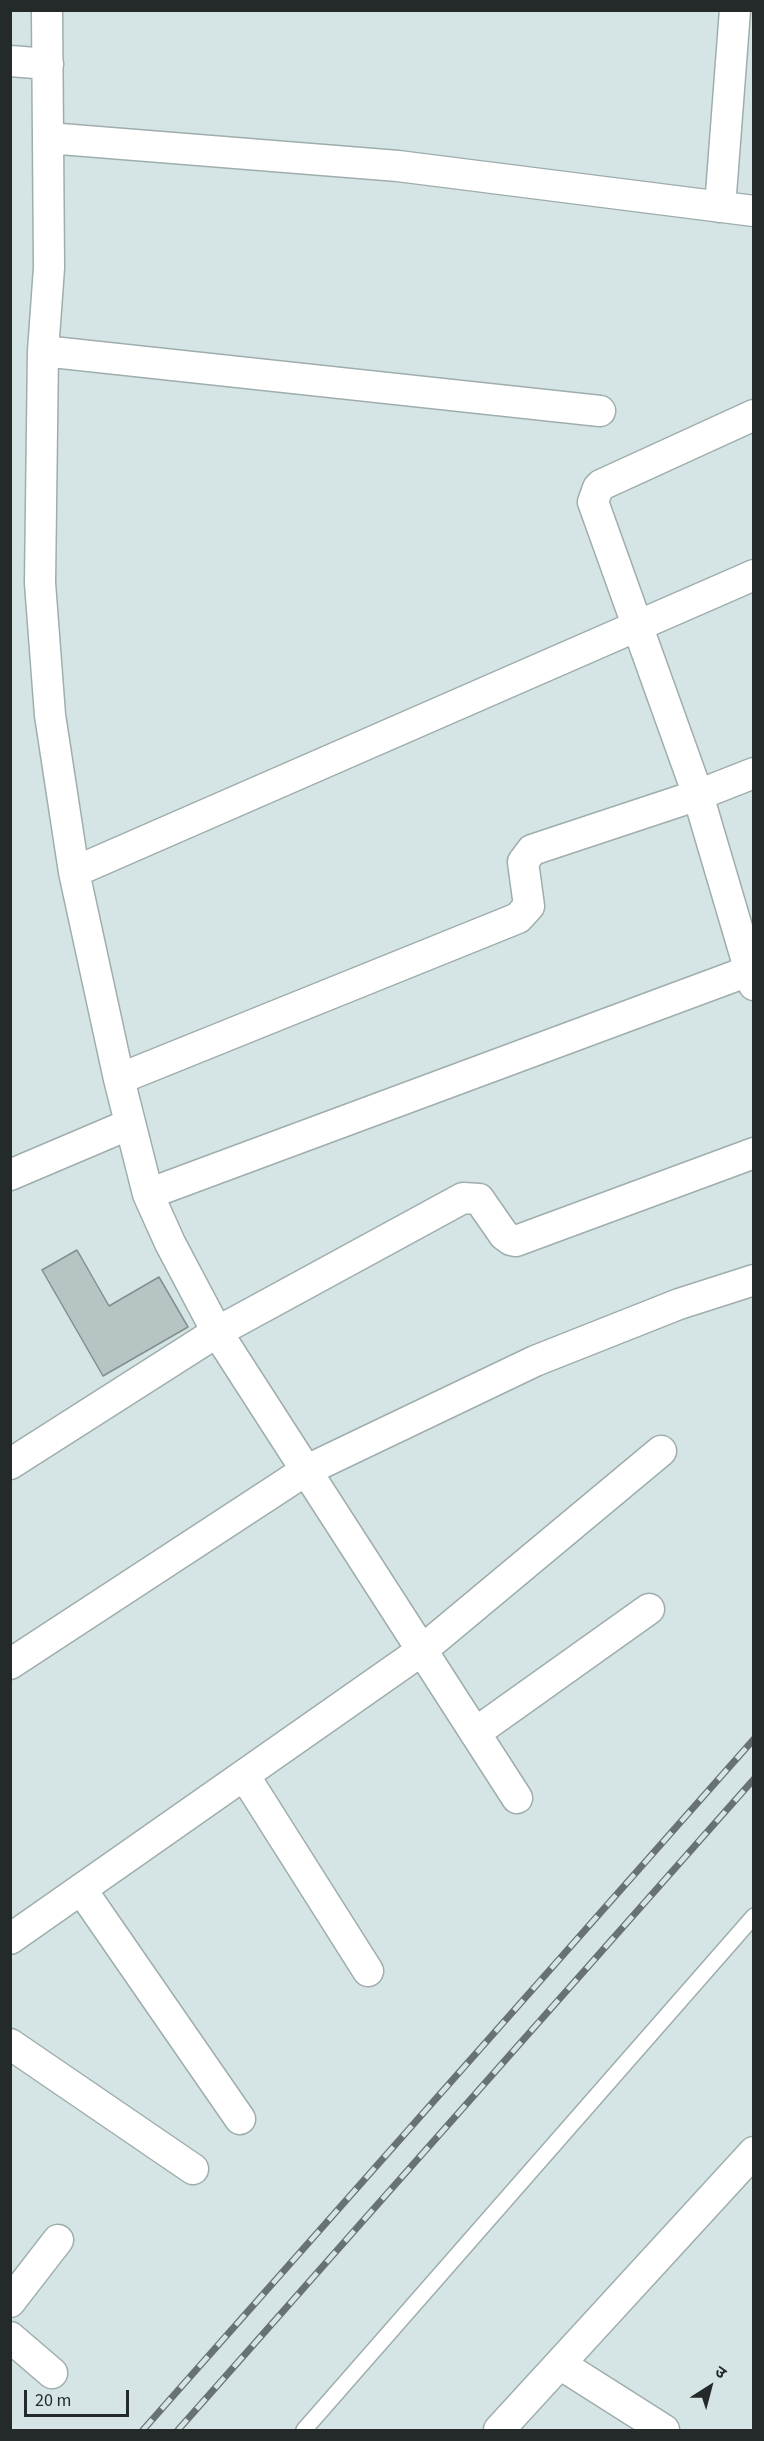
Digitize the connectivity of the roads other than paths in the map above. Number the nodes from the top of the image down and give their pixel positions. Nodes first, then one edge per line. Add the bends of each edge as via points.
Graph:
1 (47, 10) edge
2 (735, 10) edge
3 (10, 61) edge
4 (48, 64) junction
5 (48, 138) junction
6 (720, 207) junction
7 (753, 211) edge
8 (43, 351) junction
9 (600, 411) dead end
10 (753, 415) edge
11 (753, 575) edge
12 (638, 625) junction
13 (753, 773) edge
14 (698, 795) junction
15 (74, 872) junction
16 (752, 975) edge
17 (119, 1079) junction
18 (130, 1124) junction
19 (753, 1154) edge
20 (10, 1175) edge
21 (148, 1194) junction
22 (753, 1280) edge
23 (217, 1332) junction
24 (661, 1451) dead end
25 (10, 1464) edge
26 (305, 1471) junction
27 (649, 1609) dead end
28 (421, 1651) junction
29 (10, 1664) edge
30 (475, 1733) junction
31 (244, 1775) junction
32 (517, 1798) dead end
33 (81, 1889) junction
34 (753, 1916) edge
35 (10, 1939) edge
36 (368, 1971) dead end
37 (10, 2044) edge
38 (240, 2119) dead end
39 (753, 2152) edge
40 (193, 2169) dead end
41 (58, 2240) dead end
42 (10, 2302) edge
43 (10, 2337) edge
44 (560, 2364) junction
45 (52, 2373) dead end
46 (304, 2430) edge
47 (499, 2430) edge
48 (664, 2430) edge

1 - 4 street
2 - 6 street
3 - 4 street
4 - 5 street
5 - 6 street via 398,165
5 - 8 street via 49,268
6 - 7 street
8 - 9 street
8 - 15 street via 40,584 50,715
10 - 12 street via 597,488 593,502
11 - 12 street
12 - 14 street
12 - 15 street
13 - 14 street
14 - 16 street
14 - 17 street via 532,850 523,862 529,906 518,918
15 - 17 street
16 - 21 street
17 - 18 street
18 - 20 street
18 - 21 street
19 - 23 street via 516,1240 504,1235 479,1199 463,1198
21 - 23 street
22 - 26 street via 679,1304 535,1361
23 - 25 street
23 - 26 street
24 - 28 street
26 - 28 street
26 - 29 street
27 - 30 street
28 - 30 street
28 - 31 street
30 - 32 street
31 - 33 street
31 - 36 street
33 - 35 street
33 - 38 street
34 - 46 lane
37 - 40 street
39 - 44 street
41 - 42 street
43 - 45 street
44 - 47 street
44 - 48 street

